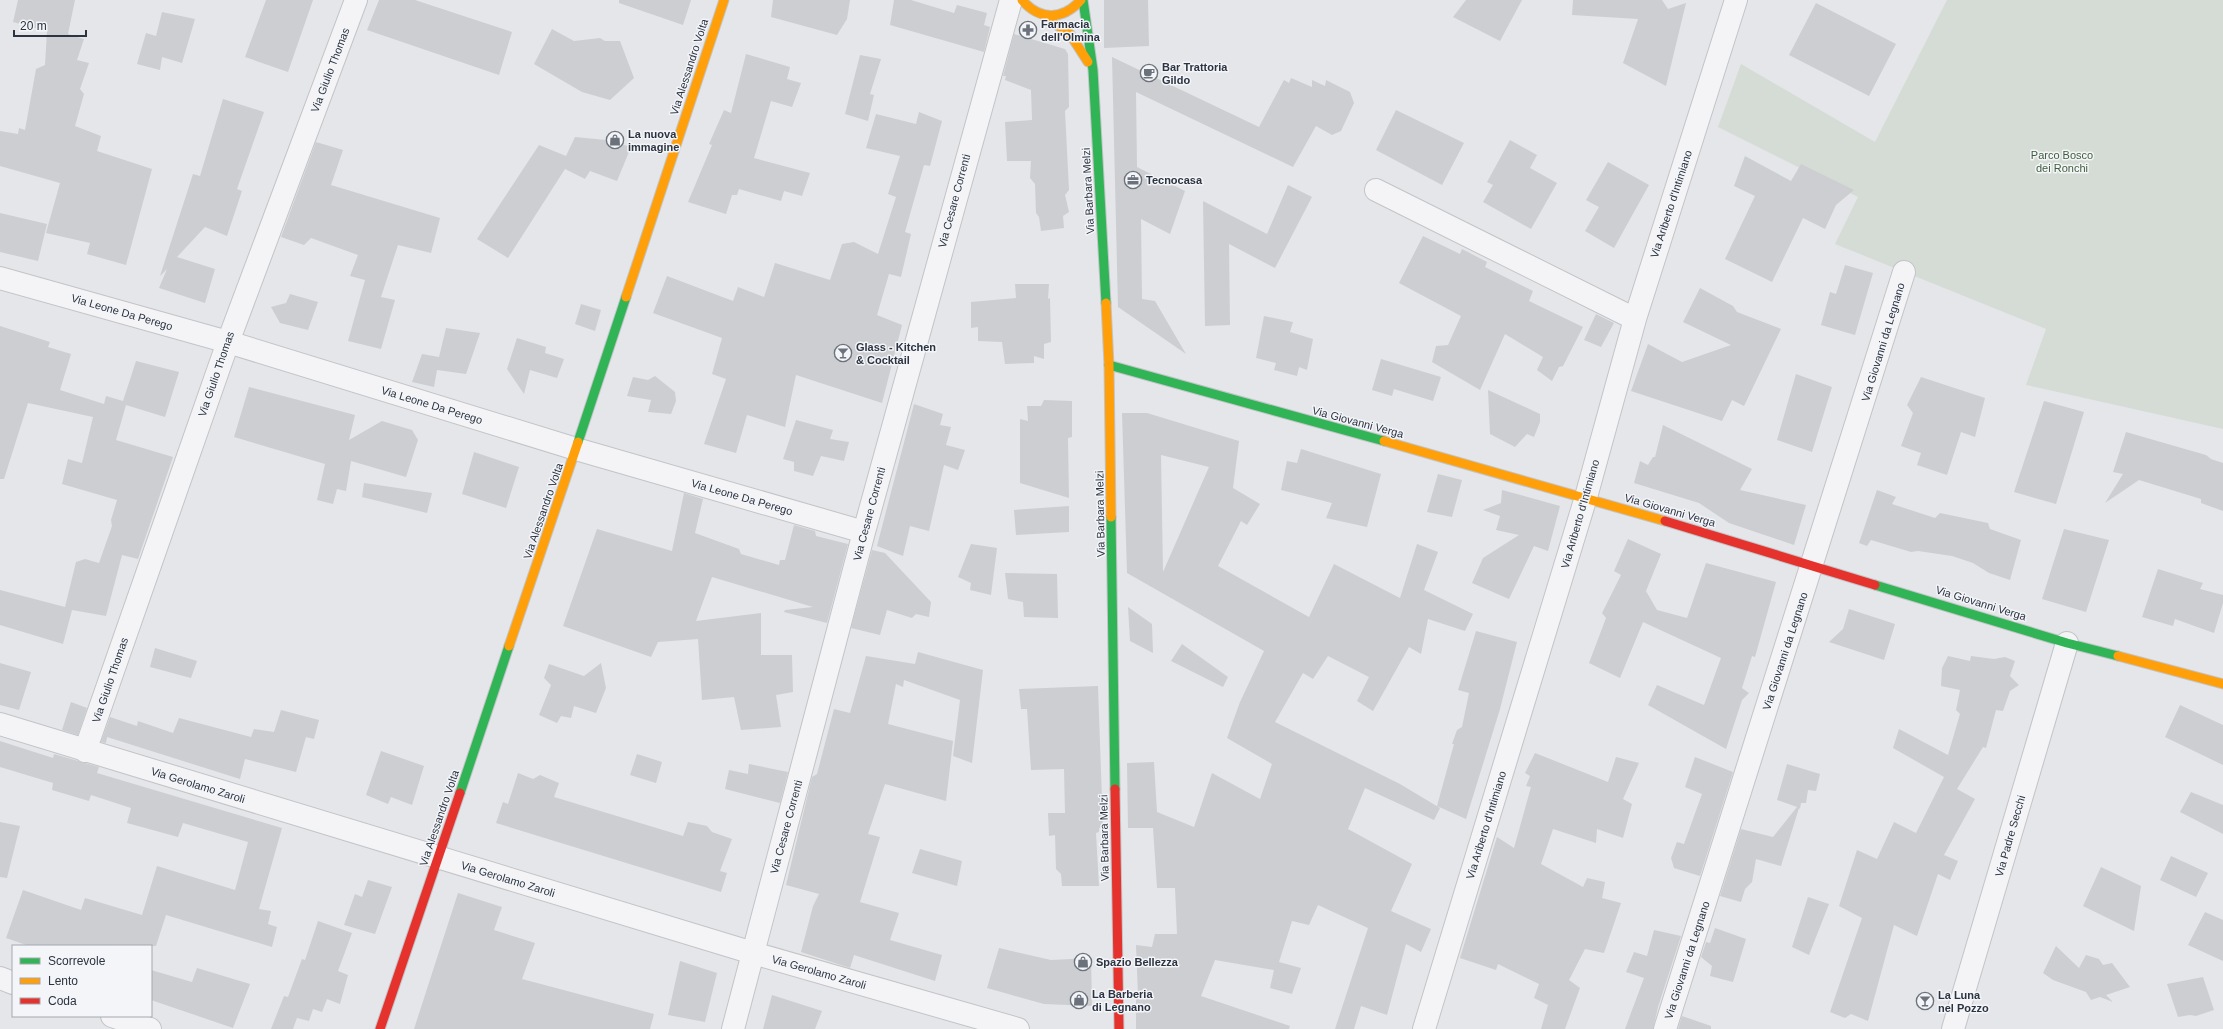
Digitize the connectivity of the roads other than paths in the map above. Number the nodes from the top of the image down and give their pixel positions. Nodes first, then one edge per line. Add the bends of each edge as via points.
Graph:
1 (356, 0) edge
2 (724, 0) edge
3 (1010, 0) edge
4 (1022, 0) edge
5 (1082, 0) edge
6 (1736, 0) edge
7 (1044, 16) junction
8 (1093, 70) junction
9 (1376, 190) dead end
10 (1904, 272) dead end
11 (0, 278) edge
12 (1635, 319) junction
13 (228, 342) junction
14 (1109, 365) junction
15 (576, 449) junction
16 (1586, 497) junction
17 (864, 532) junction
18 (1813, 564) junction
19 (2067, 643) junction
20 (2223, 684) edge
21 (0, 724) edge
22 (85, 751) junction
23 (438, 858) junction
24 (753, 953) junction
25 (0, 978) edge
26 (12, 983) edge
27 (115, 1017) edge
28 (150, 1029) edge
29 (380, 1029) edge
30 (733, 1029) edge
31 (1018, 1029) edge
32 (1119, 1029) edge
33 (1424, 1029) edge
34 (1665, 1029) edge
35 (1953, 1029) edge

1 - 13 street, Via Giulio Thomas
2 - 15 street, Via Alessandro Volta
3 - 17 street, Via Cesare Correnti
4 - 7 street via 1027,7
5 - 7 street, Via Barbara Melzi via 1067,13 1057,17
5 - 8 street, Via Barbara Melzi
6 - 12 street, Via Ariberto d'Intimiano
7 - 8 street via 1070,34
8 - 14 street, Via Barbara Melzi
9 - 12 street
10 - 18 street, Via Giovanni da Legnano
11 - 13 street, Via Leone Da Perego
12 - 16 street, Via Ariberto d'Intimiano
13 - 15 street, Via Leone Da Perego
13 - 22 street, Via Giulio Thomas
14 - 16 street, Via Giovanni Verga
14 - 32 street, Via Barbara Melzi
15 - 17 street, Via Leone Da Perego
15 - 23 street, Via Alessandro Volta
16 - 18 street, Via Giovanni Verga
16 - 33 street, Via Ariberto d'Intimiano
17 - 24 street, Via Cesare Correnti
18 - 19 street, Via Giovanni Verga
18 - 34 street, Via Giovanni da Legnano
19 - 20 street, Via Giovanni Verga
19 - 35 street, Via Padre Secchi
21 - 22 street, Via Gerolamo Zaroli
22 - 23 street, Via Gerolamo Zaroli
23 - 24 street, Via Gerolamo Zaroli
23 - 29 street, Via Alessandro Volta
24 - 30 street, Via Cesare Correnti
24 - 31 street, Via Gerolamo Zaroli
25 - 26 street
27 - 28 street

